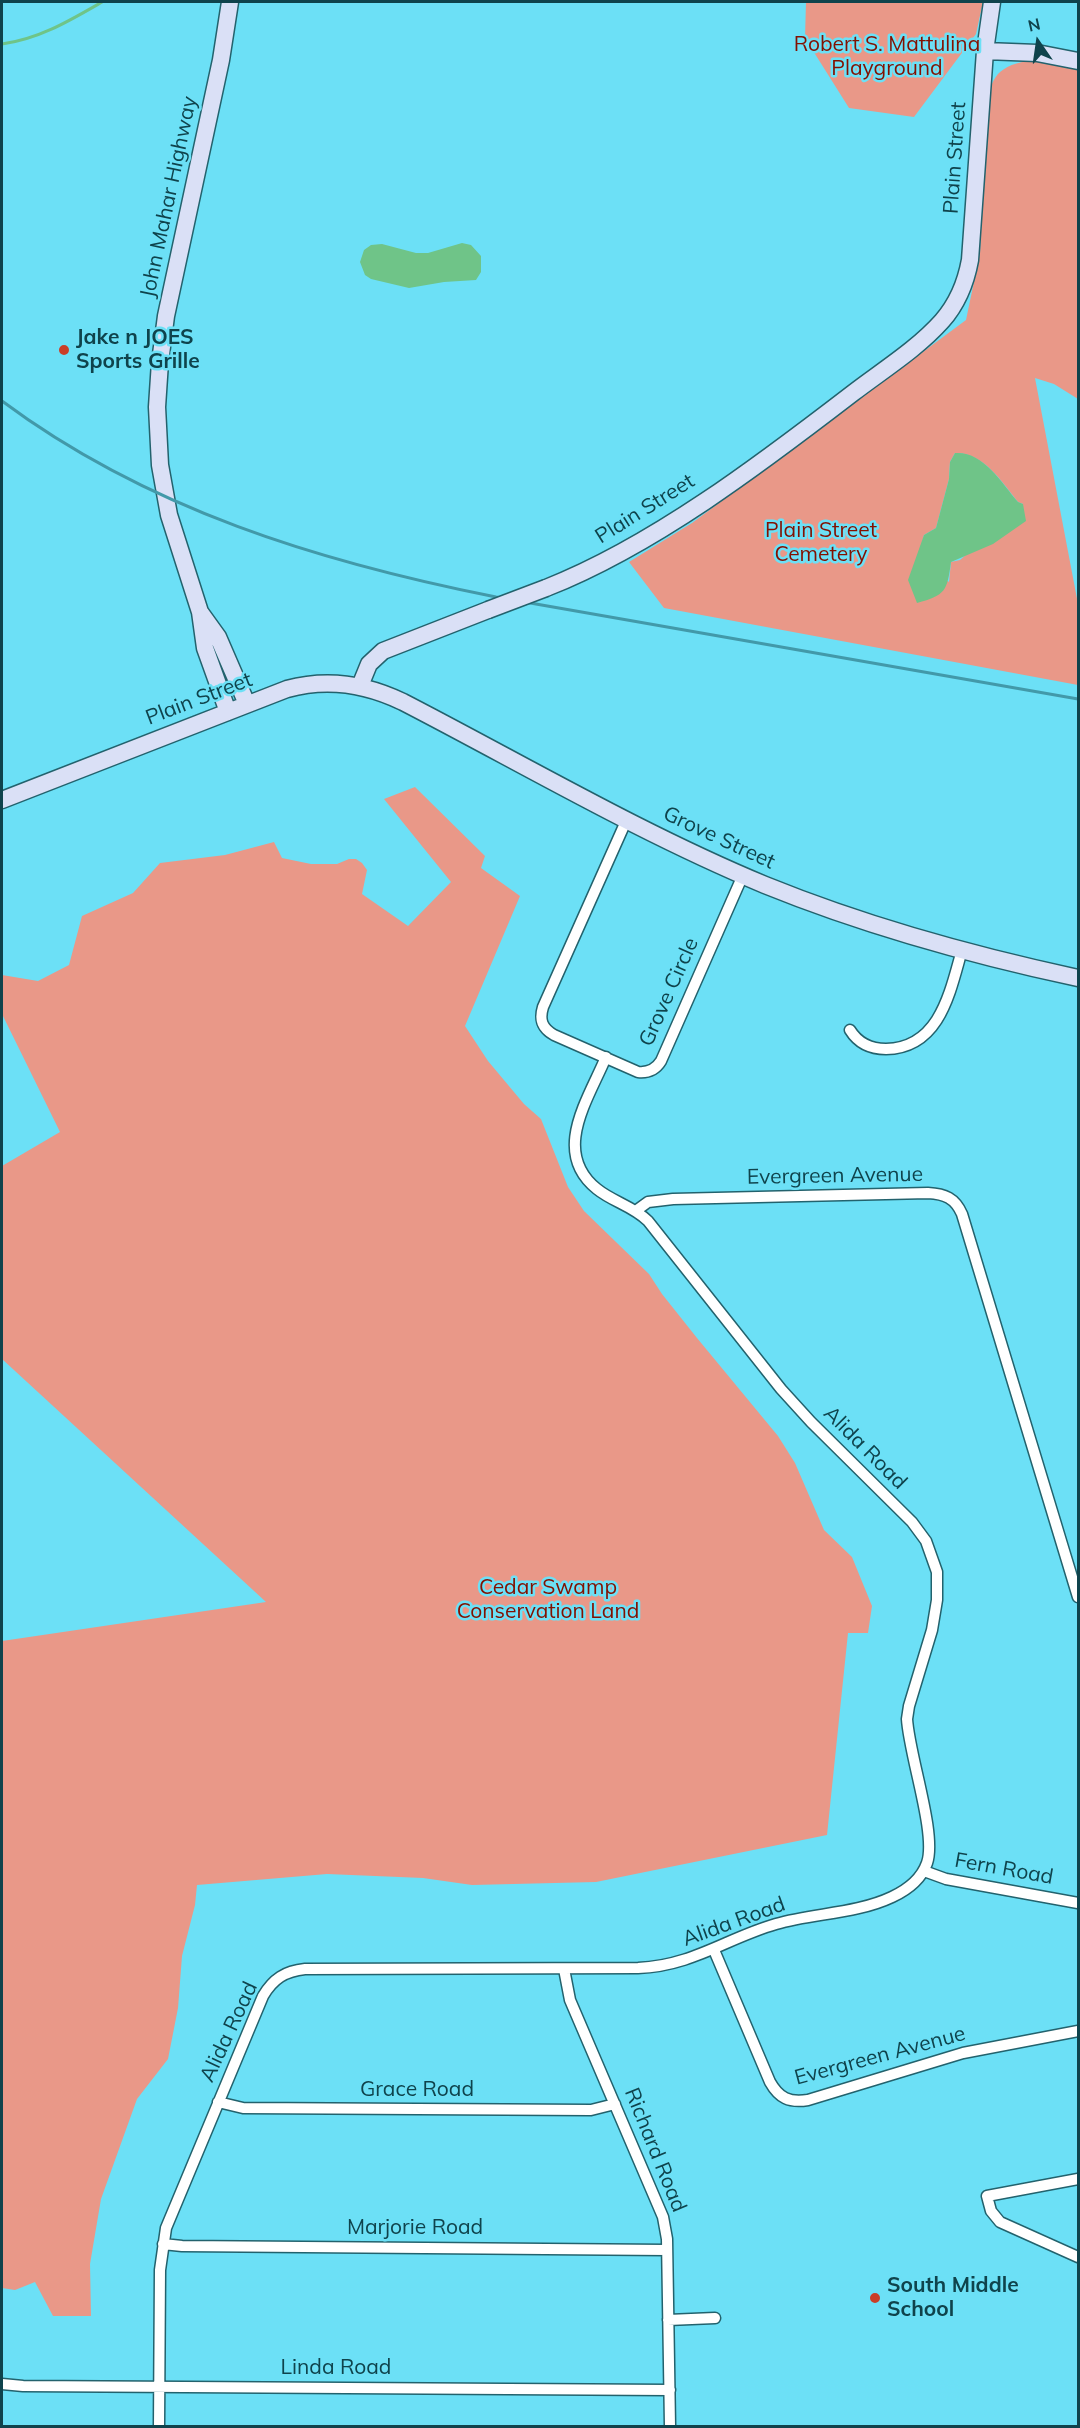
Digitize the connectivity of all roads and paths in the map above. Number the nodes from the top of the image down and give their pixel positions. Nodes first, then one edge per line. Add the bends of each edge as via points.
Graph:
1 (230, 2) edge
2 (992, 2) edge
3 (985, 51) junction
4 (1078, 61) edge
5 (200, 612) junction
6 (360, 686) junction
7 (247, 704) junction
8 (228, 712) junction
9 (2, 800) edge
10 (627, 819) junction
11 (743, 875) junction
12 (962, 950) junction
13 (1078, 978) edge
14 (850, 1030) dead end
15 (606, 1057) junction
16 (637, 1210) junction
17 (1078, 1597) edge
18 (924, 1870) junction
19 (1078, 1903) edge
20 (714, 1950) junction
21 (564, 1969) junction
22 (1078, 2031) edge
23 (218, 2102) junction
24 (615, 2104) junction
25 (1078, 2179) edge
26 (163, 2244) junction
27 (667, 2250) junction
28 (1078, 2257) edge
29 (715, 2318) dead end
30 (668, 2320) junction
31 (2, 2384) edge
32 (160, 2387) junction
33 (670, 2390) junction
34 (159, 2427) edge
35 (670, 2427) edge

1 - 5 street, John Mahar Highway via 166,316 159,371 159,458 169,515
2 - 3 street, Plain Street
3 - 4 street via 1045,54
3 - 6 street, Plain Street, bridge via 970,260 960,292 932,331 723,488 622,551 546,588 383,651 369,664
5 - 7 street, John Mahar Highway via 218,637
5 - 8 street, John Mahar Highway via 204,643
6 - 7 street, Plain Street via 305,685
6 - 10 street, Grove Street via 403,702
7 - 8 street, Plain Street
8 - 9 street, Plain Street
10 - 11 street, Grove Street
10 - 15 street, Grove Circle via 541,1012 543,1026 550,1033
11 - 12 street, Grove Street via 857,919
11 - 15 street, Grove Circle via 658,1064 642,1072
12 - 13 street, Grove Street
12 - 14 street via 943,1011 923,1036 902,1047 881,1049 862,1043
15 - 16 street via 574,1133 575,1158 583,1175 597,1189
16 - 17 street, Evergreen Avenue via 648,1202 674,1199 928,1192 956,1202
16 - 18 street, Alida Road via 781,1389 912,1522 930,1548 937,1572 937,1600 907,1719 929,1839 930,1853
18 - 19 street, Fern Road via 946,1879
18 - 20 street, Alida Road via 913,1884 890,1898 775,1924
20 - 21 street, Alida Road via 650,1968
20 - 22 street, Evergreen Avenue via 770,2082 781,2097 790,2101 808,2100 963,2053
21 - 23 street, Alida Road via 288,1972 263,1995
21 - 24 street, Richard Road via 570,2000
23 - 24 street, Grace Road via 243,2108 591,2110
23 - 26 street, Alida Road via 171,2213
24 - 27 street, Richard Road via 661,2210
25 - 28 street via 987,2196 991,2211 1000,2222
26 - 27 street, Marjorie Road
26 - 32 street, Alida Road
27 - 30 street, Richard Road
29 - 30 street
30 - 33 street, Richard Road
31 - 32 street, Linda Road
32 - 33 street, Linda Road
32 - 34 street, Alida Road
33 - 35 street, Richard Road

